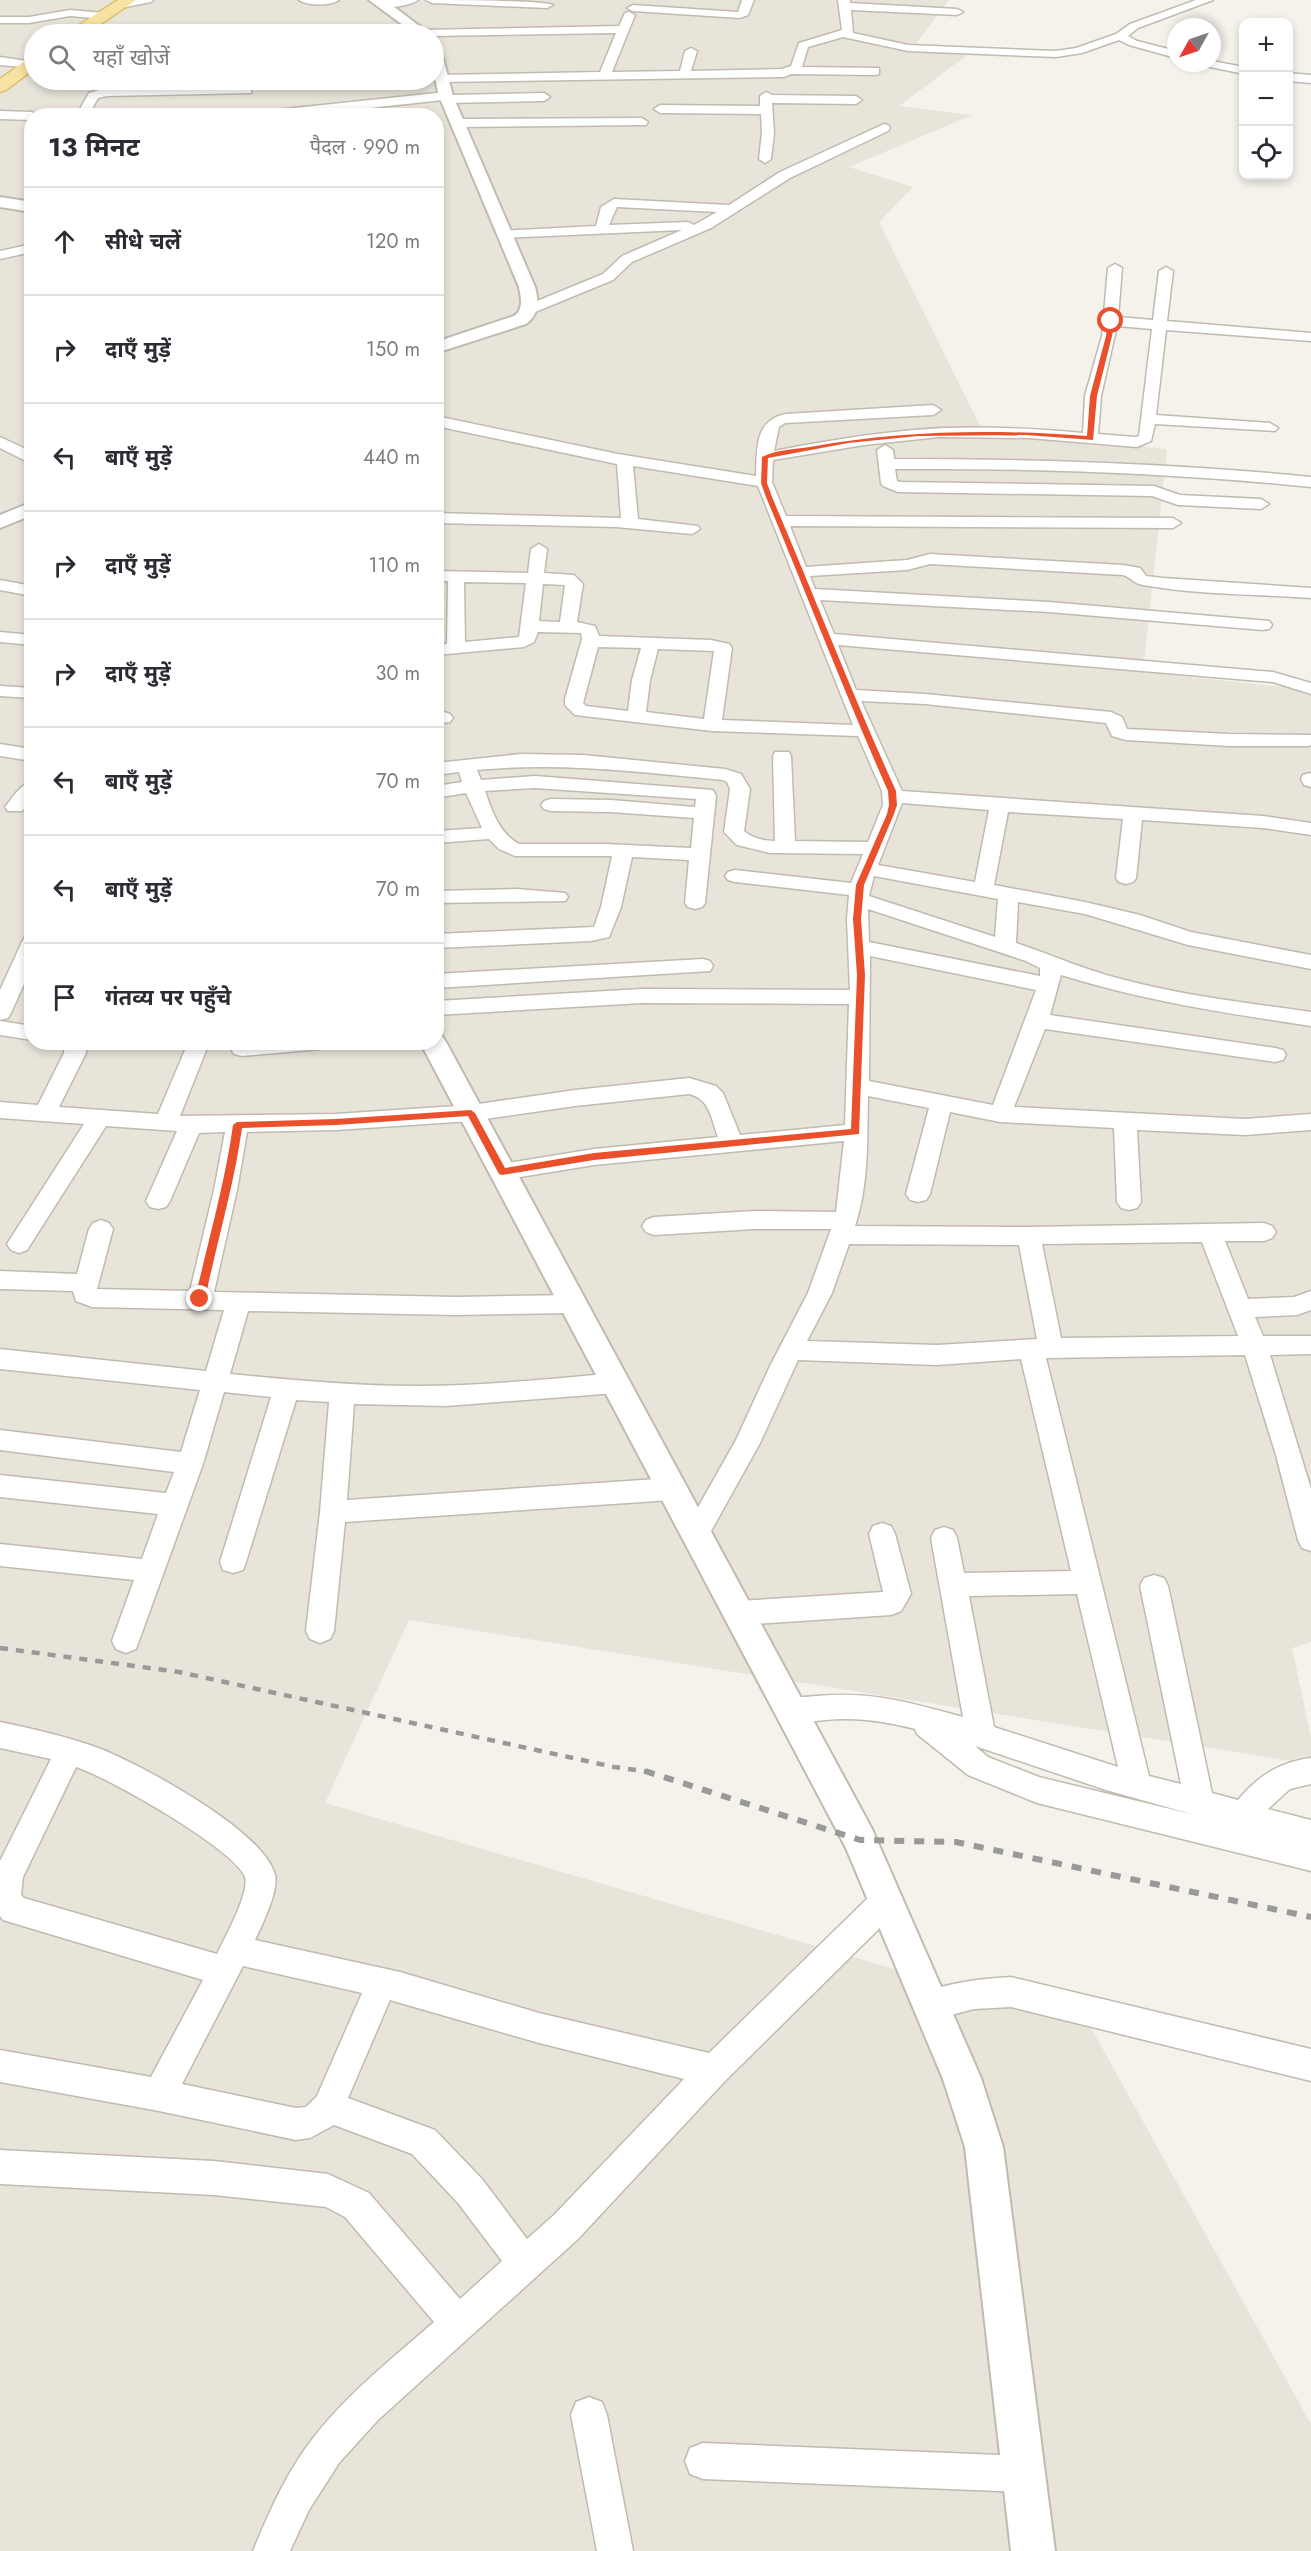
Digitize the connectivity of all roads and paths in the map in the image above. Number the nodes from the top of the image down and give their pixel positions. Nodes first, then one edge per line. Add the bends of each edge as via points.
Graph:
1 (147, 0) edge
2 (304, 0) edge
3 (333, 0) edge
4 (412, 0) edge
5 (432, 0) edge
6 (748, 0) edge
7 (1207, 0) edge
8 (124, 2) edge
9 (379, 2) edge
10 (845, 3) edge
11 (635, 4) edge
12 (547, 5) dead end
13 (957, 12) dead end
14 (104, 16) junction
15 (427, 17) dead end
16 (403, 19) junction
17 (0, 20) edge
18 (92, 24) edge
19 (410, 24) edge
20 (622, 29) junction
21 (444, 33) edge
22 (844, 34) junction
23 (970, 36) dead end
24 (1121, 37) junction
25 (916, 48) junction
26 (691, 51) dead end
27 (1167, 52) edge
28 (0, 61) edge
29 (24, 63) edge
30 (1221, 66) edge
31 (24, 70) edge
32 (1239, 70) edge
33 (792, 71) junction
34 (875, 71) dead end
35 (762, 75) junction
36 (604, 76) junction
37 (684, 76) junction
38 (1293, 77) edge
39 (444, 78) edge
40 (1311, 79) edge
41 (0, 87) edge
42 (444, 89) edge
43 (130, 90) edge
44 (447, 97) junction
45 (544, 97) dead end
46 (856, 100) dead end
47 (766, 104) junction
48 (86, 108) edge
49 (336, 108) edge
50 (660, 109) dead end
51 (0, 115) edge
52 (24, 116) edge
53 (642, 122) dead end
54 (458, 123) junction
55 (884, 128) dead end
56 (765, 159) dead end
57 (0, 202) edge
58 (24, 206) edge
59 (732, 209) junction
60 (706, 225) junction
61 (601, 230) junction
62 (505, 234) junction
63 (24, 250) edge
64 (0, 255) edge
65 (1115, 268) dead end
66 (1166, 271) dead end
67 (530, 309) junction
68 (1111, 321) junction
69 (1161, 326) junction
70 (1311, 337) edge
71 (444, 345) edge
72 (933, 410) dead end
73 (1149, 419) junction
74 (444, 423) edge
75 (1270, 428) dead end
76 (884, 437) junction
77 (1090, 438) junction
78 (0, 442) edge
79 (24, 455) edge
80 (765, 457) junction
81 (625, 460) junction
82 (887, 464) junction
83 (1311, 482) edge
84 (764, 483) junction
85 (1261, 504) dead end
86 (24, 512) edge
87 (444, 518) edge
88 (779, 521) junction
89 (0, 522) edge
90 (630, 523) junction
91 (1173, 523) dead end
92 (692, 529) dead end
93 (538, 549) dead end
94 (801, 572) junction
95 (444, 576) edge
96 (456, 576) junction
97 (534, 576) junction
98 (0, 585) edge
99 (24, 590) edge
100 (1311, 593) edge
101 (810, 594) junction
102 (1263, 625) dead end
103 (530, 626) junction
104 (568, 627) junction
105 (0, 637) edge
106 (24, 639) edge
107 (591, 639) junction
108 (827, 639) junction
109 (651, 643) junction
110 (456, 648) junction
111 (444, 649) edge
112 (1311, 689) edge
113 (1, 691) edge
114 (24, 692) edge
115 (849, 695) junction
116 (636, 718) junction
117 (712, 725) junction
118 (864, 731) junction
119 (1308, 740) dead end
120 (0, 750) edge
121 (24, 754) edge
122 (782, 756) dead end
123 (466, 766) junction
124 (444, 768) edge
125 (707, 773) junction
126 (474, 786) junction
127 (444, 791) edge
128 (24, 796) edge
129 (892, 796) junction
130 (705, 803) junction
131 (551, 805) dead end
132 (999, 805) junction
133 (15, 807) dead end
134 (1133, 814) junction
135 (1311, 829) edge
136 (494, 833) junction
137 (444, 836) edge
138 (785, 847) junction
139 (876, 848) junction
140 (623, 851) junction
141 (701, 855) junction
142 (867, 869) junction
143 (735, 876) dead end
144 (1126, 878) dead end
145 (983, 889) junction
146 (1010, 893) junction
147 (860, 894) junction
148 (444, 897) edge
149 (558, 897) dead end
150 (695, 903) dead end
151 (444, 941) edge
152 (859, 947) junction
153 (1005, 947) junction
154 (1311, 962) edge
155 (703, 966) dead end
156 (1050, 975) junction
157 (444, 981) edge
158 (22, 991) edge
159 (860, 997) junction
160 (444, 1008) edge
161 (0, 1013) edge
162 (1036, 1020) junction
163 (1311, 1020) edge
164 (0, 1028) edge
165 (24, 1032) edge
166 (75, 1050) edge
167 (195, 1050) edge
168 (437, 1050) edge
169 (1275, 1055) dead end
170 (857, 1086) junction
171 (940, 1103) junction
172 (45, 1113) junction
173 (471, 1113) junction
174 (1000, 1114) junction
175 (4, 1116) edge
176 (100, 1117) junction
177 (1125, 1121) junction
178 (166, 1122) junction
179 (1311, 1122) edge
180 (191, 1124) junction
181 (237, 1125) junction
182 (856, 1132) junction
183 (732, 1144) junction
184 (502, 1172) junction
185 (918, 1194) dead end
186 (158, 1201) dead end
187 (1129, 1202) dead end
188 (654, 1226) dead end
189 (842, 1228) junction
190 (101, 1230) dead end
191 (1210, 1233) junction
192 (1264, 1233) dead end
193 (1029, 1236) junction
194 (19, 1244) dead end
195 (0, 1280) edge
196 (87, 1282) junction
197 (200, 1299) junction
198 (239, 1300) junction
199 (1311, 1300) edge
200 (573, 1304) junction
201 (1240, 1308) junction
202 (1254, 1345) junction
203 (1311, 1345) edge
204 (1041, 1348) junction
205 (790, 1350) junction
206 (0, 1359) edge
207 (215, 1382) junction
208 (616, 1383) junction
209 (287, 1388) junction
210 (342, 1393) junction
211 (0, 1440) edge
212 (190, 1464) junction
213 (0, 1486) edge
214 (672, 1489) junction
215 (175, 1505) junction
216 (333, 1512) junction
217 (696, 1534) junction
218 (882, 1534) dead end
219 (944, 1538) dead end
220 (1311, 1540) edge
221 (0, 1555) edge
222 (233, 1562) dead end
223 (151, 1571) junction
224 (1088, 1582) junction
225 (954, 1585) junction
226 (1154, 1586) dead end
227 (739, 1613) junction
228 (320, 1631) dead end
229 (126, 1641) dead end
230 (790, 1710) junction
231 (920, 1719) junction
232 (0, 1735) edge
233 (981, 1735) junction
234 (69, 1752) junction
235 (1311, 1771) edge
236 (1137, 1785) junction
237 (1199, 1803) junction
238 (1244, 1816) junction
239 (1311, 1834) edge
240 (1311, 1857) edge
241 (2, 1889) edge
242 (887, 1900) junction
243 (229, 1960) junction
244 (382, 1983) junction
245 (932, 2006) junction
246 (1311, 2065) edge
247 (0, 2066) edge
248 (714, 2070) junction
249 (159, 2095) junction
250 (328, 2107) junction
251 (0, 2167) edge
252 (525, 2264) junction
253 (459, 2324) junction
254 (588, 2415) dead end
255 (703, 2461) dead end
256 (1023, 2474) junction
257 (271, 2551) edge
258 (615, 2551) edge
259 (1033, 2551) edge

1 - 8 street
2 - 3 street
4 - 9 street
5 - 12 street
6 - 11 street via 740,15
7 - 24 street via 1134,26
8 - 14 main road
9 - 16 street
10 - 13 street
10 - 22 street via 849,30
11 - 20 street
14 - 17 street via 70,13
14 - 18 main road
15 - 16 street
16 - 19 street
20 - 21 street
20 - 36 street
22 - 25 street
22 - 33 street via 803,45
23 - 25 street
24 - 25 street via 1056,54
24 - 27 street
26 - 37 street
28 - 29 street
30 - 32 street
31 - 41 main road
33 - 34 street
33 - 35 street
35 - 37 street
35 - 47 street
36 - 37 street
36 - 39 street
38 - 40 street
42 - 44 street
43 - 48 street via 97,94
44 - 45 street
44 - 49 street
44 - 54 street
46 - 47 street
47 - 50 street
47 - 56 street
51 - 52 street
53 - 54 street
54 - 62 street
55 - 59 street via 795,170
57 - 58 street
59 - 60 street
59 - 61 street via 614,203 608,207
60 - 61 street
60 - 67 street via 627,259 593,285
61 - 62 street
62 - 67 street via 527,287
63 - 64 street
65 - 68 street
66 - 69 street
67 - 71 street via 520,320
68 - 69 street
68 - 77 street via 1094,396
69 - 70 street
69 - 73 street
72 - 80 street via 781,419 771,427
73 - 75 street
73 - 77 street via 1143,441
74 - 81 street
76 - 77 street via 963,432
76 - 80 street
76 - 82 street
78 - 79 street
80 - 84 street
81 - 84 street
81 - 90 street
82 - 83 street via 1034,464
82 - 85 street via 889,483 898,487 1154,491 1178,501
84 - 88 street
86 - 89 street
87 - 90 street
88 - 91 street
88 - 94 street
90 - 92 street
93 - 97 street
94 - 100 street via 907,565 930,559 1123,570 1134,572 1141,580 1163,583
94 - 101 street
95 - 96 street
96 - 97 street
96 - 110 street
97 - 103 street
97 - 104 street via 573,581
98 - 99 street
101 - 102 street via 1049,607
101 - 108 street
103 - 104 street
103 - 110 street via 524,642
104 - 107 street via 589,630
105 - 106 street
107 - 109 street
107 - 116 street via 574,705 588,713
108 - 112 street via 1273,677
108 - 115 street
109 - 116 street
109 - 117 street via 723,648
110 - 111 street
113 - 114 street
115 - 118 street
115 - 119 street via 1111,718 1119,732 1126,734
116 - 117 street
117 - 118 street
118 - 129 street
120 - 121 street
122 - 138 street
123 - 124 street
123 - 125 street via 521,760 583,761
123 - 126 street
125 - 130 street
125 - 138 street via 738,782 734,832 738,838 750,844
126 - 127 street
126 - 130 street via 535,782 623,786
126 - 136 street
128 - 133 street
129 - 132 street
129 - 139 street via 891,814
130 - 131 street
130 - 141 street
132 - 134 street
132 - 145 street
134 - 135 street
134 - 144 street
136 - 137 street
136 - 140 street via 505,847 515,850
138 - 139 street
139 - 142 street
140 - 141 street
140 - 151 street via 602,932
141 - 150 street
142 - 145 street
142 - 147 street
143 - 147 street
145 - 146 street
146 - 153 street
146 - 154 street via 1133,920 1188,938
147 - 152 street
147 - 153 street
148 - 149 street
152 - 156 street
152 - 159 street
153 - 156 street via 1033,956
155 - 157 street
156 - 162 street
156 - 163 street
158 - 161 street
159 - 160 street via 642,996
159 - 170 street
162 - 169 street
162 - 174 street
164 - 165 street
166 - 172 street
167 - 178 street
168 - 173 street
170 - 171 street
170 - 182 street
171 - 174 street
171 - 185 street
172 - 175 street
172 - 176 street
173 - 181 street
173 - 183 street via 689,1086 708,1091 715,1098
173 - 184 street
174 - 177 street
176 - 178 street
176 - 194 street
177 - 179 street via 1245,1127
177 - 187 street
178 - 180 street
180 - 181 street
180 - 186 street
181 - 197 street via 232,1166
182 - 183 street
182 - 189 street via 855,1164
183 - 184 street via 594,1157
184 - 200 street
188 - 189 street via 766,1219
189 - 193 street
189 - 205 street via 820,1293
190 - 196 street
191 - 192 street
191 - 193 street
191 - 201 street
193 - 204 street
195 - 196 street
196 - 197 street via 85,1295 92,1298
197 - 198 street
198 - 200 street via 456,1306
198 - 207 street
199 - 201 street via 1297,1306
200 - 208 street
201 - 202 street
202 - 203 street
202 - 204 street
202 - 220 street
204 - 205 street via 937,1355
204 - 224 street
205 - 217 street via 747,1443
206 - 207 street
207 - 209 street
207 - 212 street
208 - 210 street via 438,1397
208 - 214 street
209 - 210 street
209 - 222 street
210 - 216 street
211 - 212 street
212 - 215 street
213 - 215 street
214 - 216 street
214 - 217 street
215 - 223 street
216 - 228 street
217 - 227 street
218 - 227 street via 897,1594 891,1603
219 - 225 street
221 - 223 street
223 - 229 street
224 - 225 street
224 - 236 street
225 - 233 street
226 - 237 street
227 - 230 street
230 - 231 street via 845,1706 891,1710
230 - 242 street via 860,1840
231 - 233 street
231 - 240 street via 978,1766 1037,1790
232 - 234 street
233 - 236 street
234 - 241 street
234 - 243 street via 136,1780 238,1846 253,1861 261,1877 261,1889
235 - 238 street via 1288,1775 1270,1784
236 - 237 street
237 - 238 street
238 - 239 street
241 - 243 street via 14,1910
242 - 245 street
242 - 248 street
243 - 244 street
243 - 249 street
244 - 248 street via 539,2028
244 - 250 street
245 - 246 street via 974,1994 1011,1992
245 - 256 street via 962,2078 984,2147
247 - 249 street
248 - 252 street via 566,2227
249 - 250 street via 296,2124 320,2118
250 - 252 street via 423,2142 470,2191
251 - 253 street via 214,2178 328,2191 357,2205
252 - 253 street
253 - 257 street via 364,2408 326,2450 296,2497
254 - 258 street
255 - 256 street
256 - 259 street

